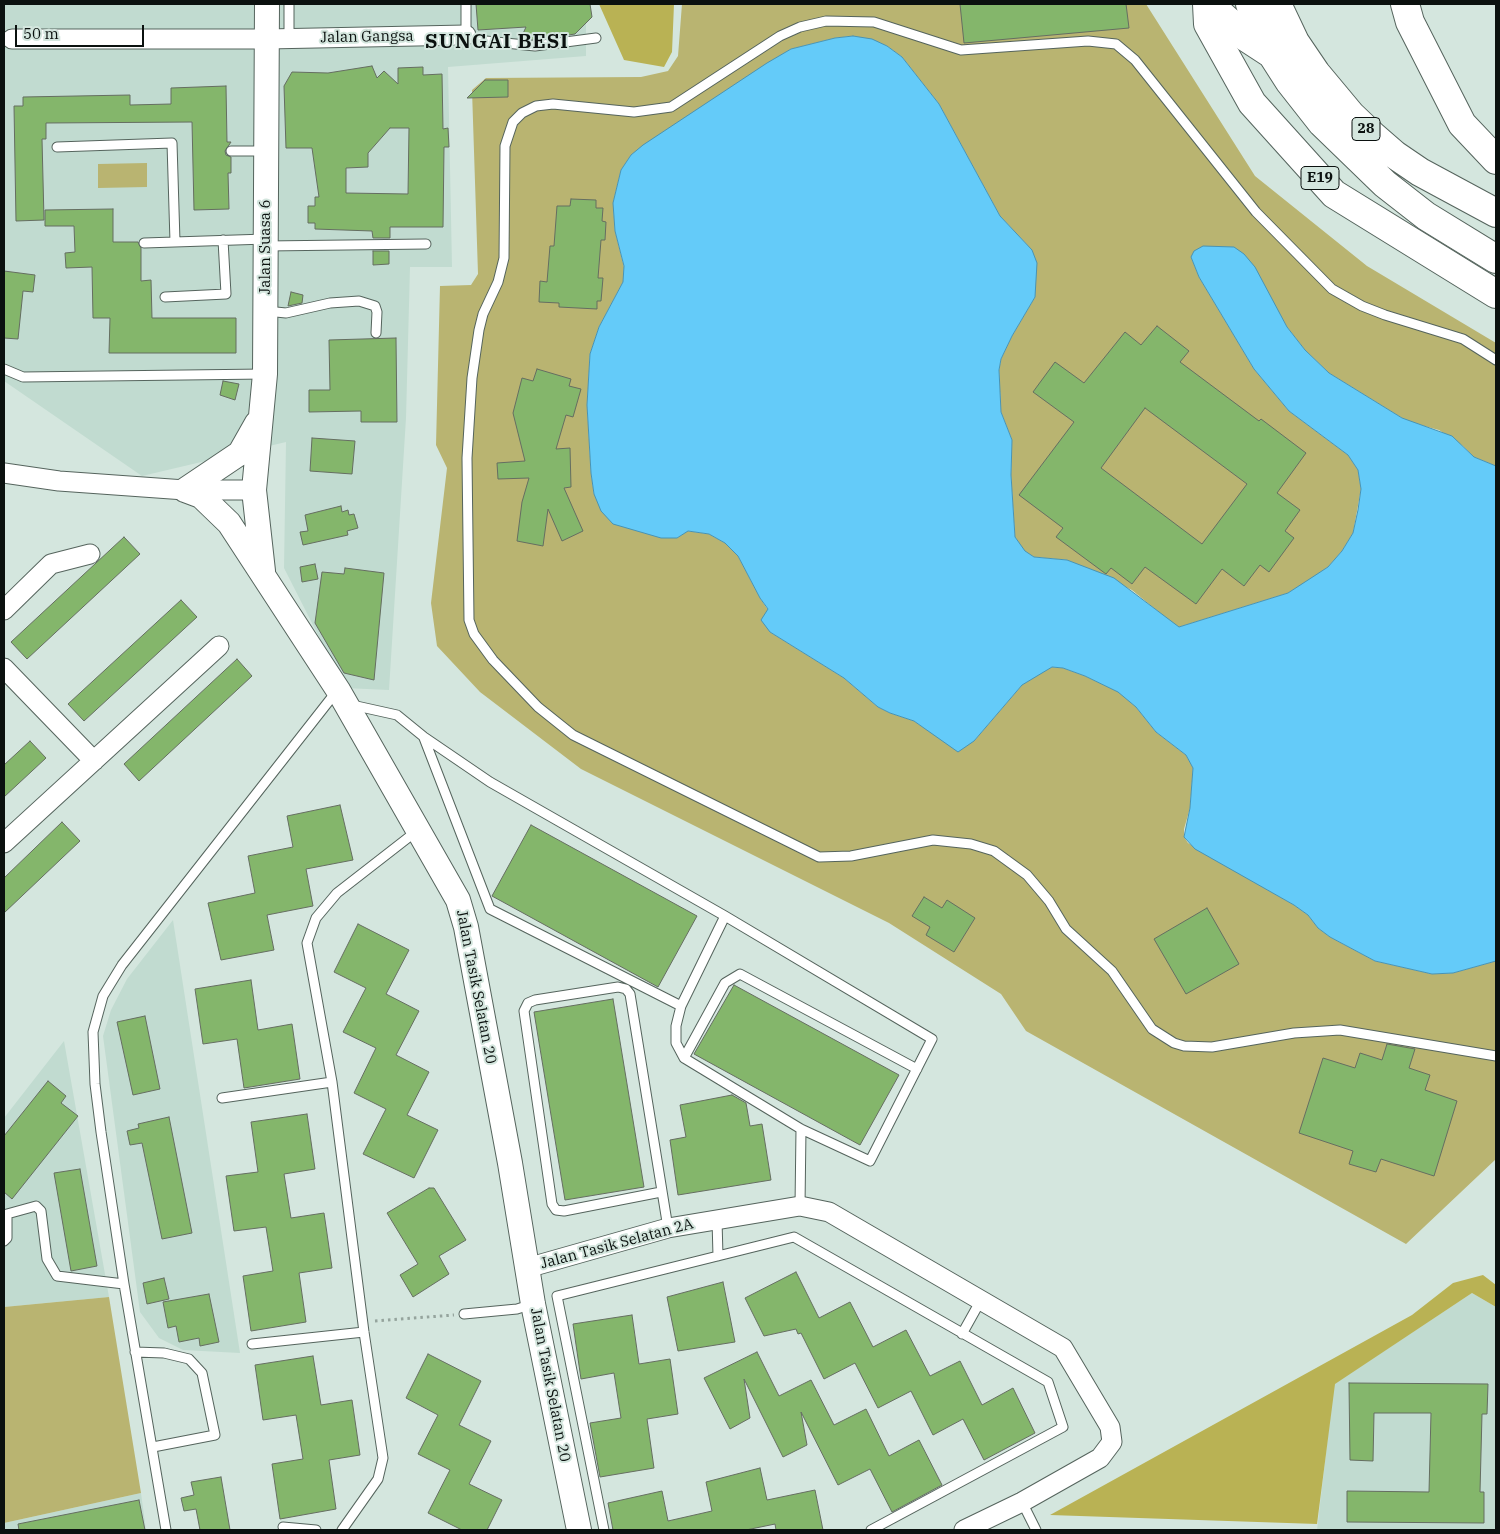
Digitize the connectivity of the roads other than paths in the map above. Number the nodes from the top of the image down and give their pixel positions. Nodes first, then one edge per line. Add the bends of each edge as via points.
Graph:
1 (267, 4) edge
2 (289, 4) edge
3 (466, 4) edge
4 (1250, 4) edge
5 (1277, 4) edge
6 (1405, 4) edge
7 (1213, 7) edge
8 (466, 35) junction
9 (596, 38) dead end
10 (278, 39) junction
11 (8, 42) edge
12 (1273, 56) junction
13 (57, 147) dead end
14 (266, 151) junction
15 (231, 152) dead end
16 (1496, 160) edge
17 (1496, 213) edge
18 (224, 240) junction
19 (175, 242) junction
20 (144, 243) dead end
21 (266, 243) junction
22 (426, 244) dead end
23 (1496, 259) edge
24 (1496, 294) edge
25 (165, 297) dead end
26 (266, 311) junction
27 (376, 333) dead end
28 (1496, 360) edge
29 (4, 369) edge
30 (265, 374) junction
31 (261, 416) junction
32 (4, 473) edge
33 (185, 490) junction
34 (254, 490) junction
35 (90, 554) dead end
36 (263, 575) junction
37 (4, 610) edge
38 (219, 646) dead end
39 (4, 668) edge
40 (342, 697) junction
41 (424, 737) junction
42 (94, 762) junction
43 (418, 830) junction
44 (4, 843) edge
45 (725, 916) junction
46 (681, 1006) junction
47 (1496, 1056) edge
48 (684, 1058) junction
49 (918, 1069) junction
50 (332, 1082) junction
51 (222, 1098) dead end
52 (802, 1129) junction
53 (661, 1192) junction
54 (800, 1206) junction
55 (717, 1220) junction
56 (668, 1228) junction
57 (4, 1241) edge
58 (718, 1256) junction
59 (527, 1268) junction
60 (124, 1284) junction
61 (981, 1300) junction
62 (533, 1304) junction
63 (464, 1314) road end
64 (364, 1332) junction
65 (962, 1334) junction
66 (252, 1344) dead end
67 (135, 1352) junction
68 (153, 1447) junction
69 (1022, 1502) junction
70 (283, 1527) dead end
71 (166, 1530) edge
72 (316, 1530) edge
73 (342, 1530) edge
74 (579, 1530) edge
75 (604, 1530) edge
76 (871, 1530) edge
77 (964, 1530) edge
78 (1036, 1530) edge

1 - 10 street, Jalan Suasa 6
2 - 10 lane
3 - 8 lane
4 - 12 highway, 28
5 - 17 highway, 28 via 1295,42 1351,115 1395,155 1420,172
6 - 16 highway via 1410,22 1462,124
7 - 12 highway via 1247,38
7 - 24 highway, E19 via 1208,24 1252,103 1334,194
8 - 9 lane via 476,40 535,46
8 - 10 street, Jalan Gangsa
10 - 11 street, Jalan Gangsa
10 - 14 street, Jalan Suasa 6
12 - 23 highway, 28 via 1322,123 1385,184 1426,216
13 - 19 lane via 172,143
14 - 15 lane
14 - 21 street, Jalan Suasa 6
18 - 19 lane
18 - 21 lane
18 - 25 lane via 226,294
19 - 20 lane
21 - 22 lane
21 - 26 street, Jalan Suasa 6
26 - 27 lane via 286,313 360,301 375,306
26 - 30 street, Jalan Suasa 6
28 - 47 lane via 1463,339 1385,315 1332,289 1256,212 1135,60 1116,44 1088,41 962,50 874,22 826,21 780,36 671,107 634,112 553,104 536,106 513,122 505,146 504,258 479,330 467,458 469,620 474,634 493,660 538,708 573,735 820,857 852,856 933,840 971,844 994,851 1027,875 1049,901 1066,929 1112,971 1152,1029 1174,1043 1195,1048 1212,1047 1294,1033 1340,1030
29 - 30 lane via 23,377
30 - 31 street, Jalan Suasa 6
31 - 33 street via 240,453
31 - 34 street, Jalan Suasa 6
32 - 33 street
33 - 34 street
33 - 36 street via 201,496 229,523
34 - 36 street, Jalan Tasik Selatan 20
35 - 37 street via 51,564
36 - 40 street, Jalan Tasik Selatan 20
38 - 42 street
39 - 42 street
40 - 41 lane via 397,715
40 - 43 street, Jalan Tasik Selatan 20
40 - 60 lane via 122,965 103,996 93,1032 95,1084
41 - 45 lane via 490,782
41 - 46 lane via 490,908
42 - 44 street
43 - 50 lane via 337,893 316,918 307,943
43 - 59 street, Jalan Tasik Selatan 20 via 458,900 466,927
45 - 46 lane
45 - 49 lane via 932,1039
46 - 48 lane via 676,1043
48 - 49 lane via 725,983 740,974
48 - 52 lane
49 - 52 lane via 870,1161
50 - 51 lane
50 - 64 lane
52 - 54 lane
53 - 53 lane via 556,1210 552,1204 524,1011 528,1003 618,987 630,994
53 - 56 lane
54 - 55 street, Jalan Tasik Selatan 2A
54 - 61 street, Jalan Tasik Selatan 2A via 829,1212
55 - 56 street, Jalan Tasik Selatan 2A
55 - 58 lane
56 - 59 street, Jalan Tasik Selatan 2A
57 - 60 lane via 7,1238 7,1214 36,1206 41,1210 47,1259 57,1276
58 - 65 lane via 794,1237
58 - 75 lane via 557,1296
59 - 62 street, Jalan Tasik Selatan 20
60 - 67 lane
61 - 65 lane
61 - 69 street, Jalan Tasik Selatan 2A via 1063,1348 1110,1427 1112,1442 1100,1458
62 - 63 lane
62 - 74 street, Jalan Tasik Selatan 20
64 - 66 lane
64 - 73 lane via 383,1458 378,1479
65 - 76 lane via 1048,1382 1063,1427
67 - 68 lane
67 - 68 lane via 164,1353 189,1360 202,1373 215,1436
68 - 71 lane
69 - 77 street, Jalan Tasik Selatan 2A
69 - 78 lane
70 - 72 lane

